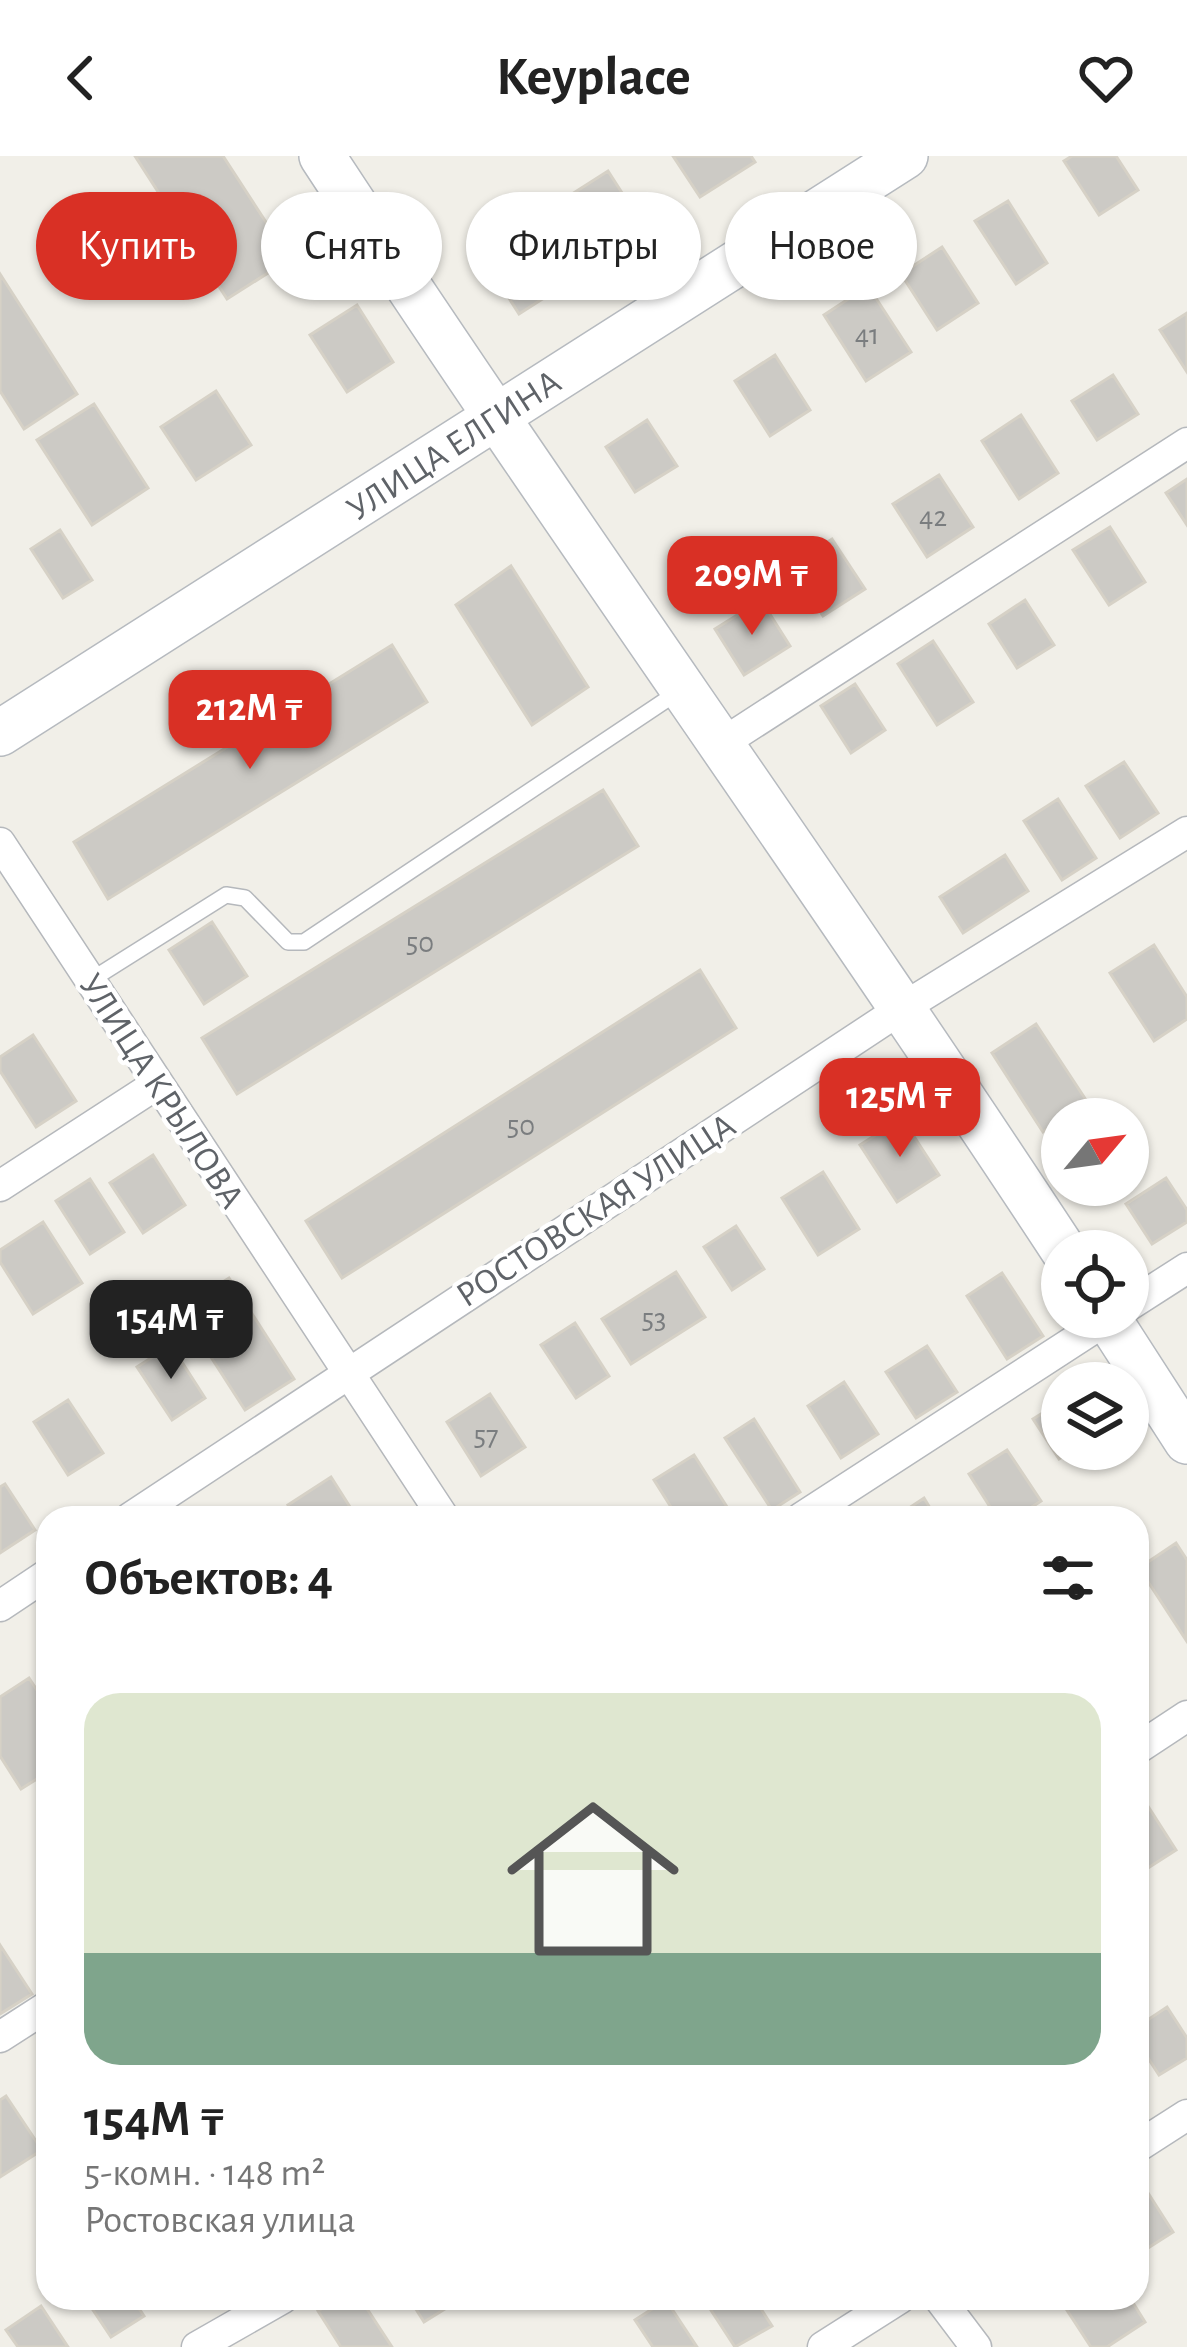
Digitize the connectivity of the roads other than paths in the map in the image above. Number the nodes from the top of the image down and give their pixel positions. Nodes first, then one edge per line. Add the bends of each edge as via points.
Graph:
1 (322, 156) edge
2 (905, 156) edge
3 (494, 418) junction
4 (1187, 443) edge
5 (683, 689) junction
6 (0, 733) edge
7 (721, 744) junction
8 (1187, 832) edge
9 (0, 843) edge
10 (91, 980) junction
11 (904, 1007) junction
12 (157, 1084) junction
13 (0, 1186) edge
14 (1050, 1230) edge
15 (1187, 1268) edge
16 (1149, 1292) edge
17 (1079, 1338) edge
18 (1127, 1338) edge
19 (349, 1369) junction
20 (1187, 1441) edge
21 (148, 1506) edge
22 (436, 1506) edge
23 (820, 1506) edge
24 (36, 1582) edge
25 (0, 1606) edge
26 (1187, 1716) edge
27 (1149, 1741) edge
28 (36, 2014) edge
29 (0, 2037) edge
30 (1187, 2115) edge
31 (1149, 2139) edge
32 (262, 2310) edge
33 (881, 2310) edge
34 (948, 2310) edge
35 (197, 2347) edge
36 (823, 2347) edge
37 (976, 2347) edge

1 - 3 street
2 - 3 street, УЛИЦА ЕЛГИНА
3 - 5 street
3 - 6 street, УЛИЦА ЕЛГИНА
4 - 7 street
5 - 7 street
5 - 10 lane via 304,942 288,942 245,898 226,895
7 - 11 street
8 - 11 street, РОСТОВСКАЯ УЛИЦА
9 - 10 street, УЛИЦА КРЫЛОВА
10 - 12 street, УЛИЦА КРЫЛОВА
11 - 14 street
11 - 19 street, РОСТОВСКАЯ УЛИЦА
12 - 13 street
12 - 19 street, УЛИЦА КРЫЛОВА
15 - 16 street
17 - 23 street
18 - 20 street
19 - 21 street, РОСТОВСКАЯ УЛИЦА
19 - 22 street, УЛИЦА КРЫЛОВА
24 - 25 street
26 - 27 street
28 - 29 street
30 - 31 street
32 - 35 street
33 - 36 street
34 - 37 street

